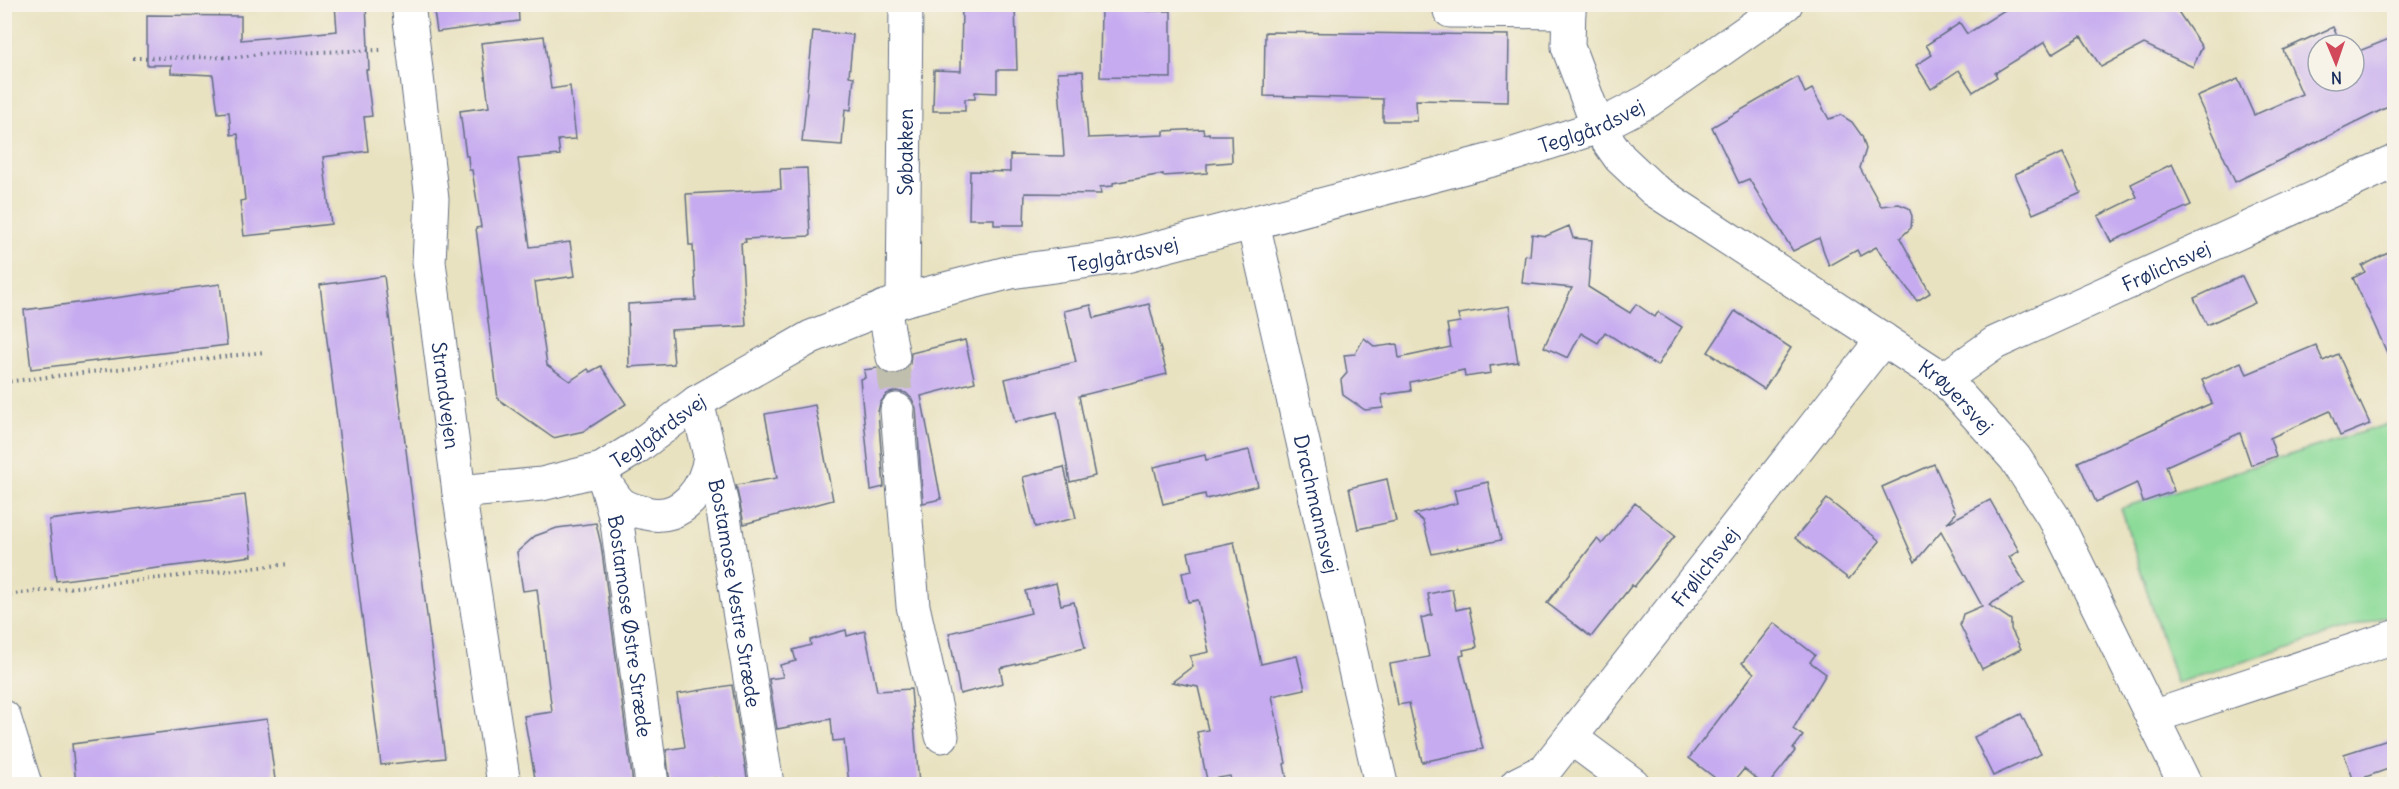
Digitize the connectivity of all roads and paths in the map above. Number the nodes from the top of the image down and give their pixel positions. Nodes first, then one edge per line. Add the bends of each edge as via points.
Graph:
1 (408, 4) edge
2 (906, 4) edge
3 (1786, 4) edge
4 (1569, 8) edge
5 (1450, 11) dead end
6 (413, 47) junction
7 (133, 58) dead end
8 (1598, 127) junction
9 (2394, 162) edge
10 (1253, 222) junction
11 (894, 303) junction
12 (1883, 339) junction
13 (264, 352) dead end
14 (893, 357) tunnel mouth
15 (1944, 379) junction
16 (4, 382) edge
17 (697, 402) junction
18 (897, 411) tunnel mouth
19 (710, 456) junction
20 (604, 477) junction
21 (459, 492) junction
22 (289, 564) dead end
23 (4, 595) edge
24 (2394, 637) edge
25 (4, 717) edge
26 (2152, 717) junction
27 (942, 736) dead end
28 (1571, 738) junction
29 (25, 784) edge
30 (504, 784) edge
31 (652, 784) edge
32 (767, 784) edge
33 (1381, 784) edge
34 (1517, 784) edge
35 (1633, 784) edge
36 (2185, 784) edge

1 - 6 street, Strandvejen
2 - 11 street, Søbakken
3 - 8 street, Teglgårdsvej via 1648,101
4 - 5 street
4 - 8 street, Krøyersvej via 1568,47
6 - 7 path via 240,57
6 - 21 street, Strandvejen via 432,199 429,262
8 - 10 street, Teglgårdsvej via 1511,155
8 - 12 street, Krøyersvej via 1620,158 1654,190
9 - 15 street, Frølichsvej via 1995,343
10 - 11 street, Teglgårdsvej via 1126,256 1011,272
10 - 33 street, Drachmannsvej
11 - 14 street, Søbakken
11 - 17 street, Teglgårdsvej via 811,337
12 - 15 street, Krøyersvej
12 - 28 street, Frølichsvej
13 - 16 path
15 - 26 street, Krøyersvej via 2015,458 2056,521
17 - 19 street, Bostamose Vestre Stræde
17 - 20 street, Teglgårdsvej
18 - 27 street via 913,606
19 - 20 street via 699,489 676,511 651,515 633,510 620,503
19 - 32 street, Bostamose Vestre Stræde via 722,505
20 - 21 street, Teglgårdsvej
20 - 31 street, Bostamose Østre Stræde via 618,523
21 - 30 street, Strandvejen
22 - 23 path
24 - 26 street
25 - 29 street
26 - 36 street, Krøyersvej
28 - 34 street, Frølichsvej via 1545,770
28 - 35 street

